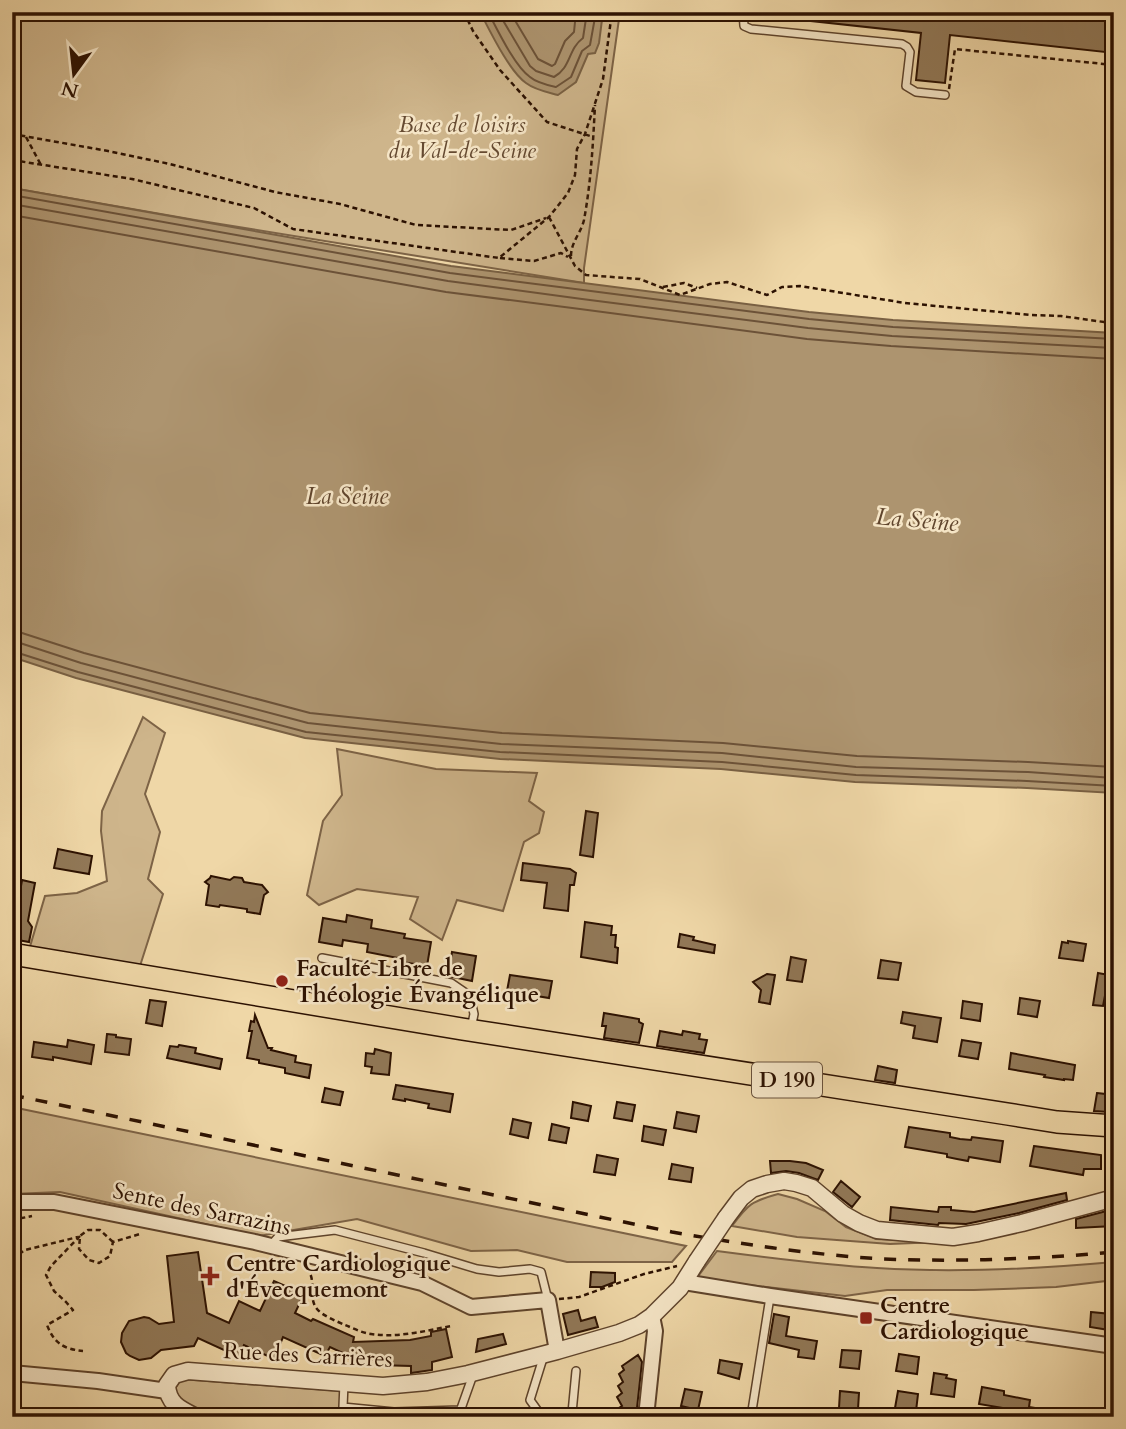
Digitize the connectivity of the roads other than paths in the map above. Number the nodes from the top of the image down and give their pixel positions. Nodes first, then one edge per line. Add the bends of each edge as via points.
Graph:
1 (743, 12) edge
2 (947, 95) road end
3 (12, 954) edge
4 (322, 958) dead end
5 (466, 1029) junction
6 (1114, 1126) edge
7 (1114, 1198) edge
8 (12, 1202) edge
9 (270, 1246) junction
10 (684, 1282) junction
11 (770, 1296) junction
12 (548, 1300) junction
13 (652, 1316) junction
14 (1114, 1346) edge
15 (551, 1353) junction
16 (576, 1371) dead end
17 (474, 1372) junction
18 (12, 1373) edge
19 (344, 1383) junction
20 (167, 1391) junction
21 (459, 1414) edge
22 (196, 1417) edge
23 (548, 1417) edge
24 (568, 1417) edge
25 (646, 1417) edge
26 (751, 1417) edge

1 - 2 lane via 744,26 751,29 902,44 910,52 906,86 916,92
3 - 5 main road, D 190
4 - 5 lane via 451,983 470,996 474,1014
5 - 6 main road, D 190 via 1057,1122
7 - 10 street, Rue des Carrières, bridge via 953,1237 877,1230 843,1214 812,1188 796,1182 766,1184 741,1198
8 - 9 street, Sente des Sarrazins via 54,1202
9 - 12 street, Sente des Sarrazins via 422,1283 471,1307
9 - 12 lane via 278,1237 335,1230 477,1269 541,1272
10 - 11 street
10 - 13 street, Rue des Carrières
11 - 14 street
11 - 26 lane
12 - 15 street
13 - 15 street, Rue des Carrières via 619,1333
13 - 25 street via 655,1331
15 - 17 street, Rue des Carrières
15 - 23 lane via 530,1400
16 - 24 lane
17 - 19 street, Rue des Carrières via 383,1386
17 - 21 lane
18 - 20 street
19 - 20 street, Rue des Carrières via 188,1371 174,1374
19 - 21 lane via 343,1407
20 - 22 street via 176,1406

